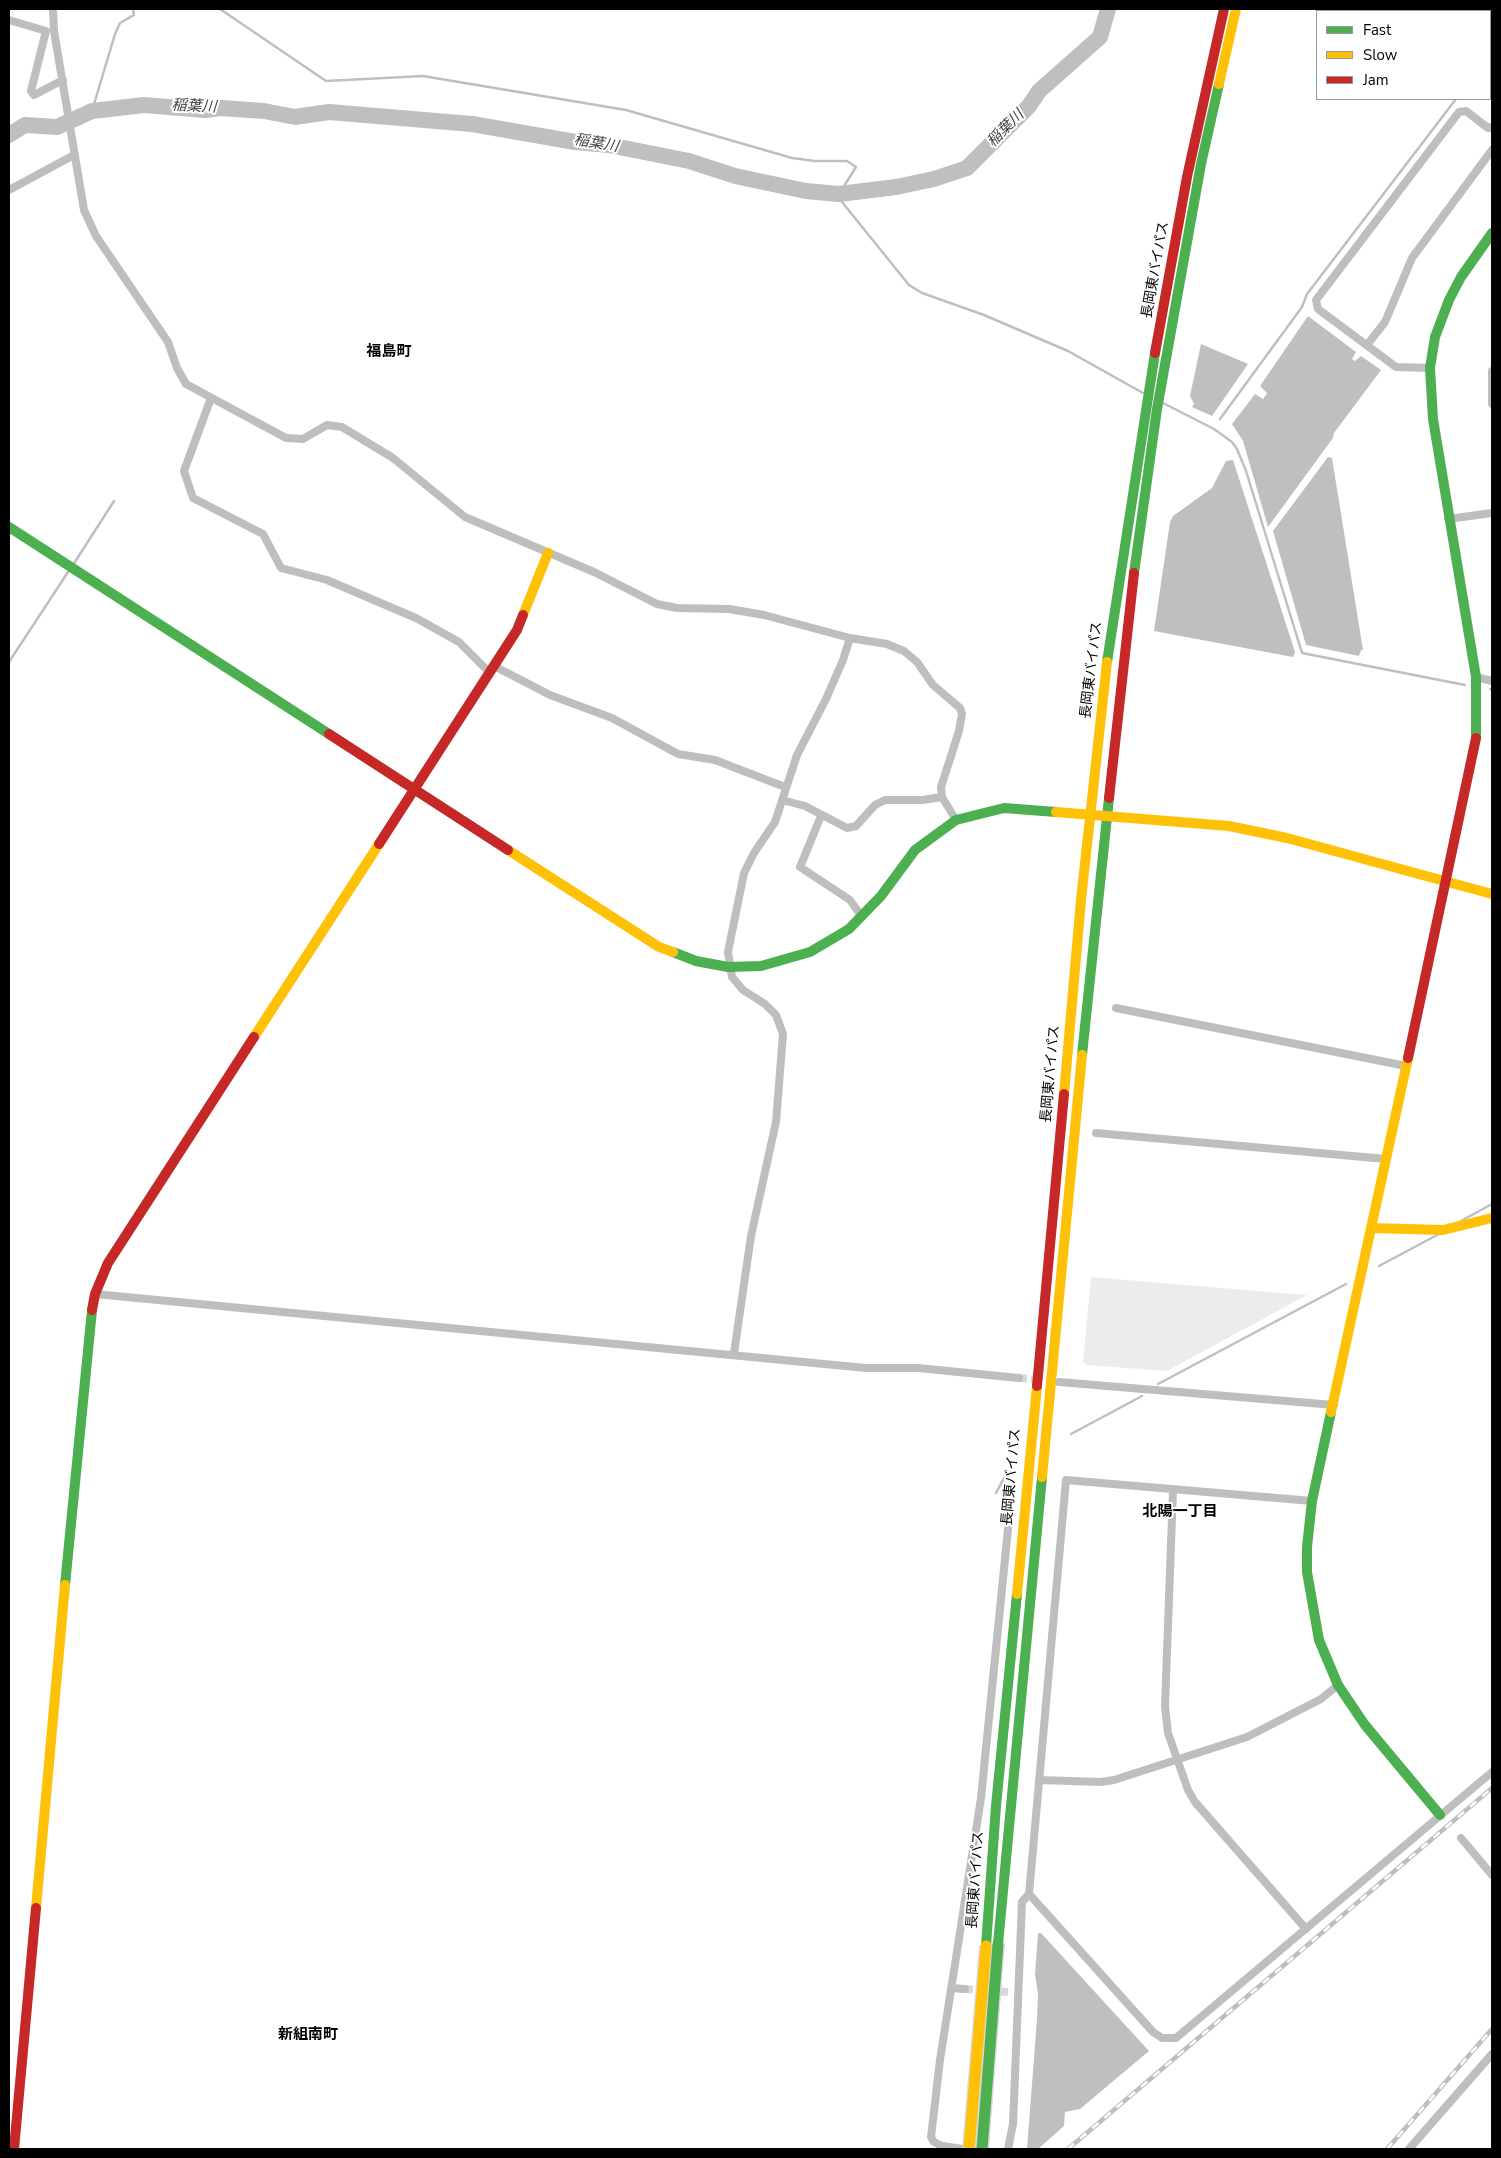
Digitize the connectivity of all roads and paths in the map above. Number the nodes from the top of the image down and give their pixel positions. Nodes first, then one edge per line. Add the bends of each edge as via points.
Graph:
1 (53, 9) edge
2 (1224, 9) edge
3 (1236, 9) edge
4 (9, 20) edge
5 (50, 31) junction
6 (63, 82) junction
7 (1492, 128) edge
8 (1492, 150) edge
9 (74, 155) junction
10 (9, 190) edge
11 (1492, 234) edge
12 (1367, 345) junction
13 (1430, 368) junction
14 (1492, 372) edge
15 (211, 398) junction
16 (1492, 404) edge
17 (1492, 513) edge
18 (1448, 519) junction
19 (9, 527) edge
20 (548, 553) junction
21 (850, 638) junction
22 (492, 670) junction
23 (1476, 677) junction
24 (1492, 681) edge
25 (785, 788) junction
26 (414, 790) junction
27 (942, 798) junction
28 (782, 800) junction
29 (1091, 815) junction
30 (821, 816) junction
31 (1106, 816) junction
32 (956, 820) junction
33 (1446, 882) junction
34 (1492, 894) edge
35 (862, 917) junction
36 (728, 967) junction
37 (1116, 1008) dead end
38 (1406, 1066) junction
39 (1096, 1133) dead end
40 (1386, 1159) junction
41 (1492, 1218) edge
42 (1371, 1228) junction
43 (95, 1294) junction
44 (734, 1353) junction
45 (1019, 1378) tunnel mouth
46 (1059, 1382) dead end
47 (1334, 1405) junction
48 (1174, 1490) junction
49 (1312, 1501) junction
50 (1008, 1529) dead end
51 (1338, 1686) junction
52 (1177, 1759) junction
53 (1492, 1772) edge
54 (1038, 1780) junction
55 (1440, 1815) junction
56 (1461, 1838) dead end
57 (1492, 1875) edge
58 (1029, 1894) junction
59 (1306, 1929) junction
60 (952, 1988) junction
61 (965, 1989) tunnel mouth
62 (1008, 1992) tunnel mouth
63 (1017, 1992) junction
64 (1492, 2054) edge
65 (14, 2149) edge
66 (963, 2149) edge
67 (969, 2149) edge
68 (982, 2149) edge
69 (1008, 2149) edge
70 (1410, 2149) edge

1 - 5 street
2 - 29 main road, 長岡東バイパス via 1187,177 1146,403 1111,630
3 - 31 main road, 長岡東バイパス via 1201,164 1157,409 1126,632
4 - 5 street
5 - 6 street
5 - 6 street via 31,91 34,95
6 - 9 street
7 - 12 street via 1466,111 1459,112 1316,300 1318,309
8 - 12 street via 1412,258 1384,322
9 - 10 street
9 - 15 street via 80,200 96,236 165,337 186,384
11 - 13 main road via 1448,300 1435,337
12 - 13 street via 1396,367
13 - 18 main road via 1430,402
14 - 16 street
15 - 20 street via 286,438 304,439 334,424 342,427 393,458 465,518
15 - 22 street via 184,471 193,498 262,534 281,568 327,580 416,618 459,642
17 - 18 street
18 - 23 main road
19 - 26 main road
20 - 21 street via 657,604 677,608 729,609
20 - 22 main road via 516,630
21 - 25 street
21 - 27 street via 887,644 904,651 918,662 933,685 960,708 961,722 942,779
22 - 25 street via 612,718 678,754 715,760
22 - 26 main road
23 - 24 street
23 - 33 main road via 1475,748
25 - 28 street
26 - 36 main road via 659,947 696,962
26 - 43 main road via 114,1253
27 - 30 street via 885,800 875,805 856,826 847,828
27 - 32 street
28 - 30 street via 804,806
28 - 36 street via 771,829 744,873 728,952
29 - 31 main road
29 - 32 main road via 1004,808
29 - 67 main road, 長岡東バイパス, bridge via 997,1796
30 - 35 street via 800,867 850,900
31 - 33 main road via 1229,826 1287,838
31 - 68 main road, 長岡東バイパス, bridge via 1038,1509
32 - 35 main road via 915,850
33 - 34 main road
33 - 38 main road
35 - 36 main road via 849,929 810,952 777,963
36 - 44 street via 737,985 776,1015 783,1034 776,1122 751,1236
37 - 38 street
38 - 40 main road
39 - 40 street
40 - 42 main road
41 - 42 main road via 1442,1230
42 - 47 main road
43 - 44 street
43 - 65 main road via 87,1348
44 - 45 street via 866,1368 918,1368
46 - 47 street
47 - 49 main road
48 - 49 street
48 - 52 street via 1166,1719
48 - 54 street via 1066,1480
49 - 51 main road via 1307,1547 1309,1594 1319,1640
50 - 60 street via 980,1804
51 - 52 street via 1321,1699 1247,1737
51 - 55 main road
52 - 54 street via 1101,1782
52 - 59 street via 1196,1802
53 - 55 street via 1452,1809
54 - 58 street
55 - 59 street
56 - 57 street
58 - 59 street via 1154,2032 1168,2039 1184,2033
58 - 63 street via 1022,1902
60 - 61 street
60 - 66 street via 931,2137 942,2146
62 - 63 street
63 - 69 street via 1013,2124
64 - 70 street

